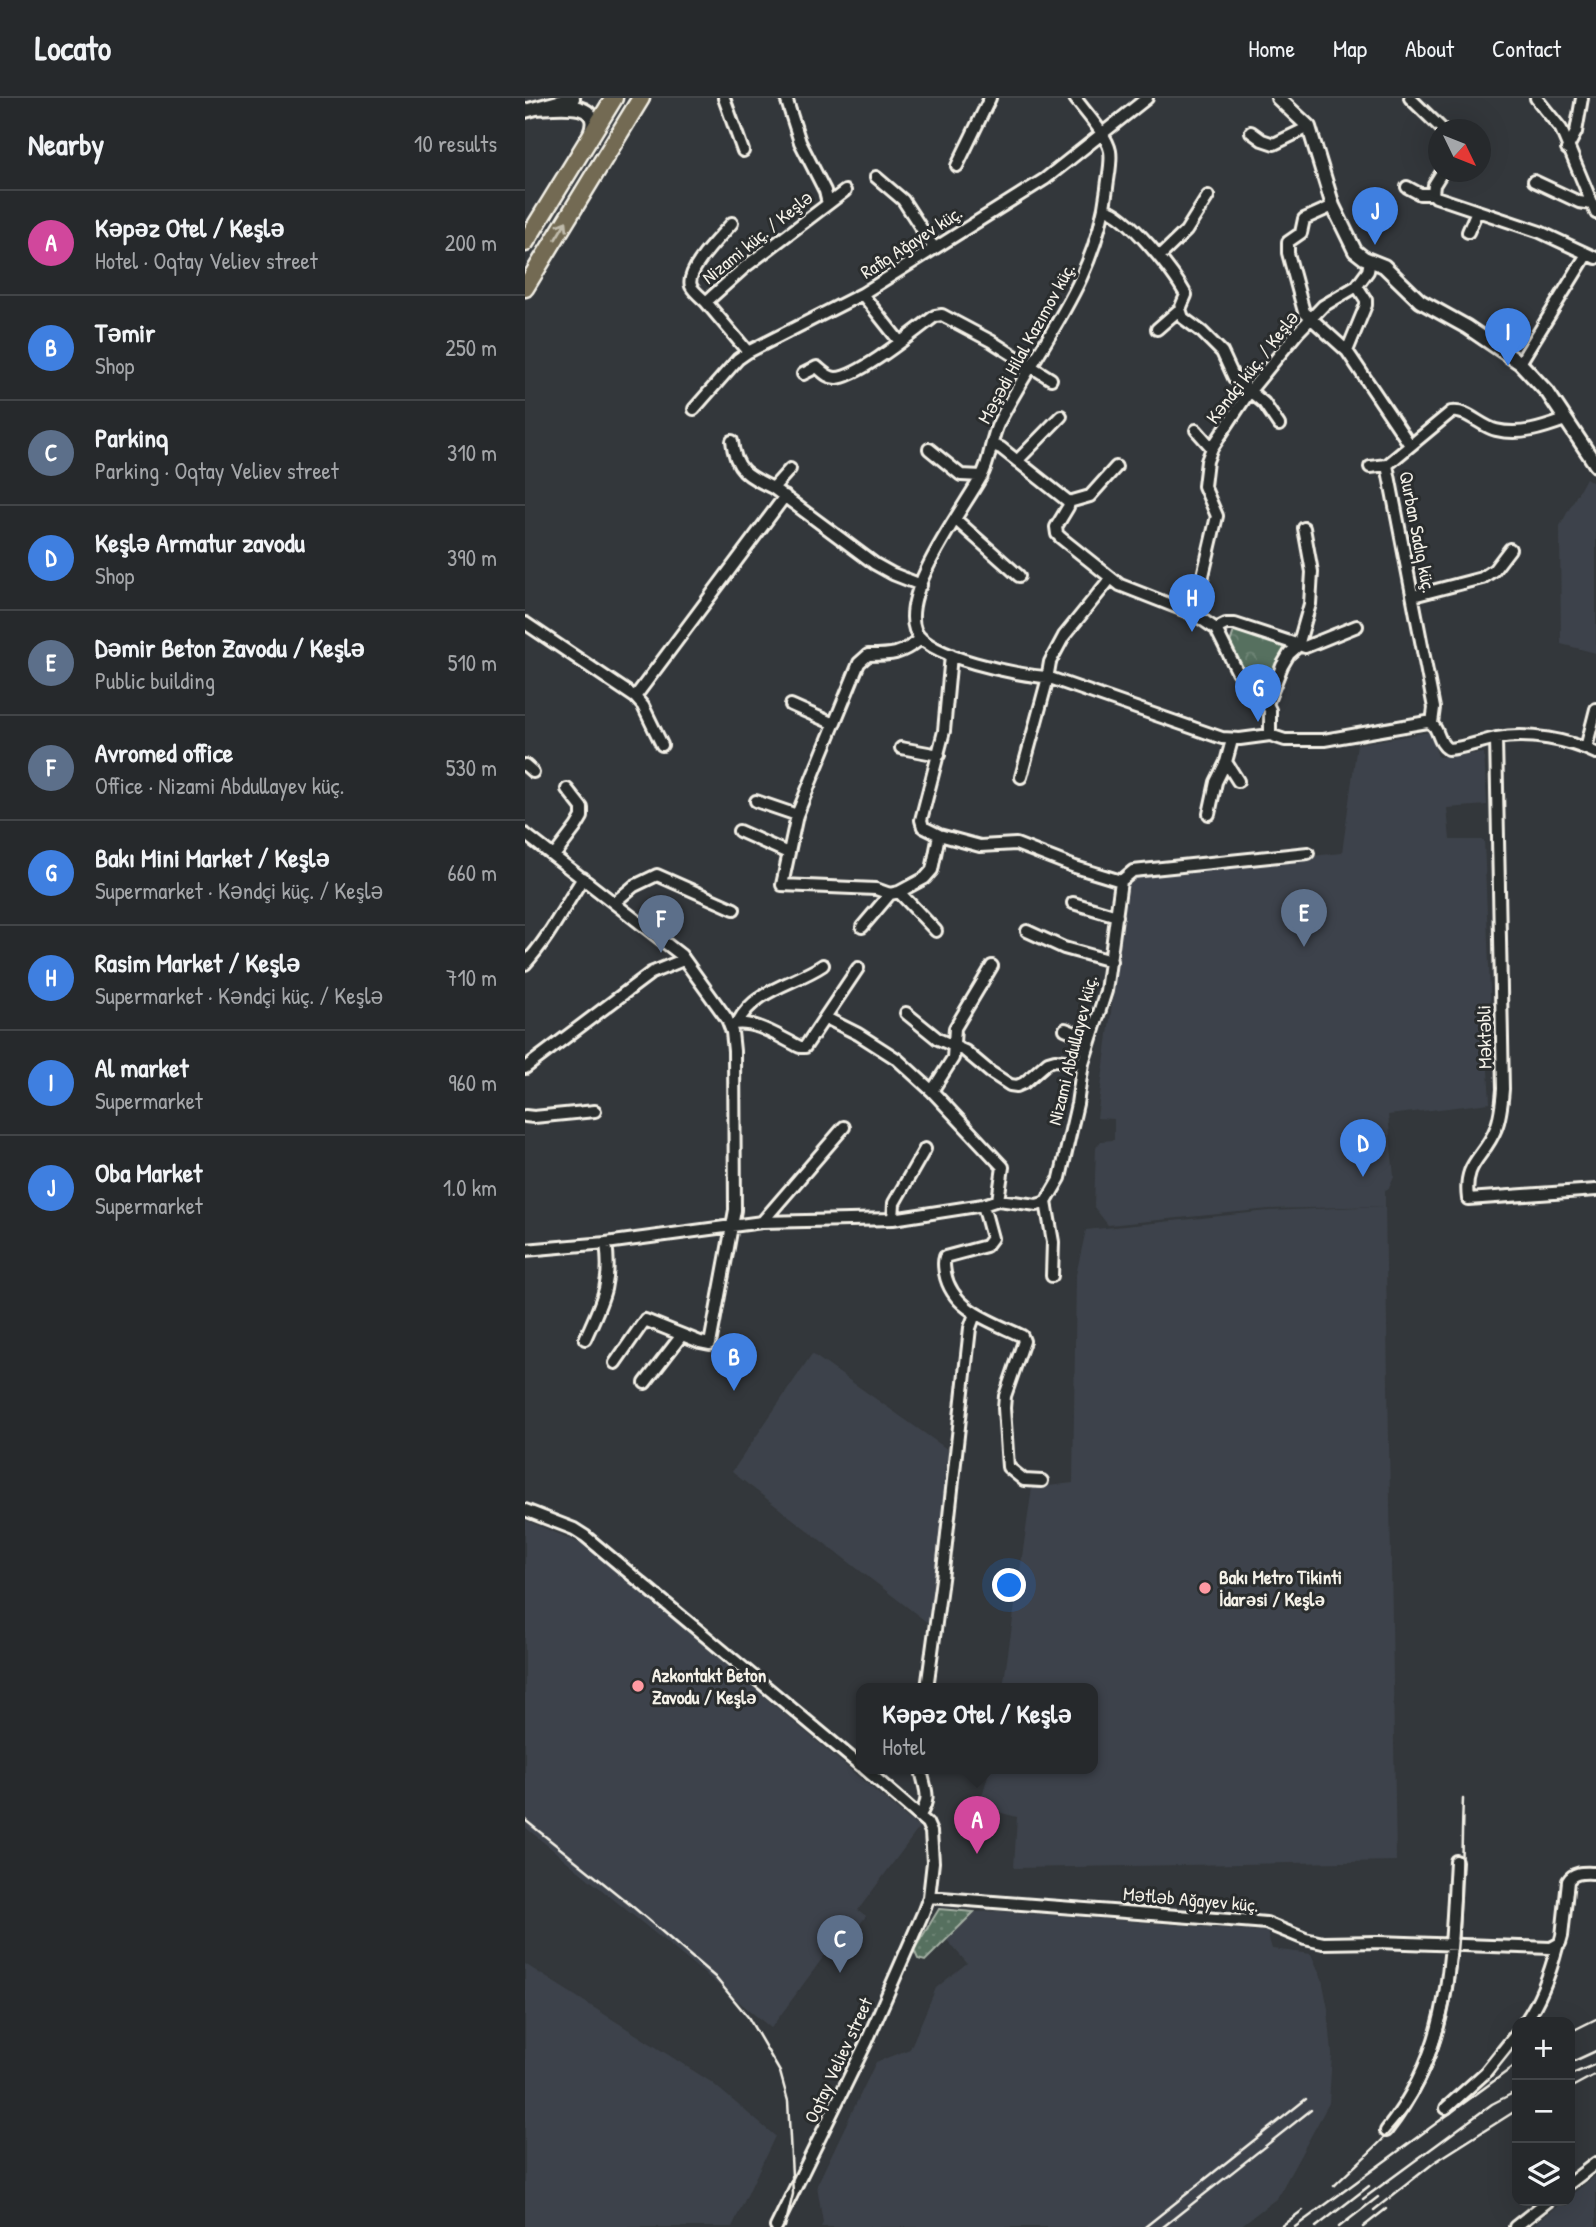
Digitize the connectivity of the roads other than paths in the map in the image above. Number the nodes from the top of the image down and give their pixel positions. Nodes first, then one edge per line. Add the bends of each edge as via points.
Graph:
1 (573, 98) edge
2 (614, 98) edge
3 (641, 98) edge
4 (724, 98) edge
5 (786, 98) edge
6 (990, 98) edge
7 (1075, 98) edge
8 (1147, 98) edge
9 (1278, 98) edge
10 (1410, 98) edge
11 (1535, 98) edge
12 (1582, 98) edge
13 (531, 109) edge
14 (1432, 119) edge
15 (1309, 127) junction
16 (1251, 132) dead end
17 (1102, 135) junction
18 (584, 147) junction
19 (1567, 149) junction
20 (743, 151) dead end
21 (957, 166) dead end
22 (876, 177) dead end
23 (1534, 181) dead end
24 (1436, 182) edge
25 (1407, 187) dead end
26 (845, 191) dead end
27 (1433, 194) junction
28 (1208, 196) dead end
29 (828, 204) junction
30 (1333, 206) junction
31 (1105, 209) junction
32 (1594, 209) edge
33 (1477, 211) junction
34 (732, 223) dead end
35 (1468, 232) dead end
36 (525, 243) edge
37 (934, 248) junction
38 (1592, 256) edge
39 (1159, 257) junction
40 (1370, 261) junction
41 (1357, 286) junction
42 (525, 288) edge
43 (862, 294) junction
44 (706, 302) junction
45 (1180, 309) junction
46 (1310, 319) junction
47 (1157, 329) dead end
48 (900, 342) junction
49 (1347, 351) junction
50 (748, 352) junction
51 (1520, 363) junction
52 (1031, 367) junction
53 (803, 374) dead end
54 (1051, 379) dead end
55 (1249, 392) junction
56 (694, 409) dead end
57 (1061, 416) dead end
58 (1565, 420) junction
59 (1279, 425) dead end
60 (1196, 430) dead end
61 (732, 441) dead end
62 (993, 445) junction
63 (1410, 445) junction
64 (1212, 447) junction
65 (929, 449) dead end
66 (1017, 461) junction
67 (1387, 465) junction
68 (1596, 465) edge
69 (1116, 467) dead end
70 (1370, 467) dead end
71 (790, 469) dead end
72 (982, 476) junction
73 (773, 488) junction
74 (785, 496) junction
75 (1069, 502) junction
76 (955, 520) junction
77 (1304, 528) dead end
78 (1510, 549) dead end
79 (1019, 576) dead end
80 (1110, 579) junction
81 (921, 585) junction
82 (1413, 596) junction
83 (1194, 614) junction
84 (525, 622) edge
85 (1357, 626) dead end
86 (1216, 629) junction
87 (921, 639) junction
88 (1298, 646) junction
89 (951, 655) junction
90 (1047, 677) junction
91 (635, 697) junction
92 (1267, 704) junction
93 (791, 705) dead end
94 (1596, 709) edge
95 (1432, 723) junction
96 (834, 724) junction
97 (1270, 735) junction
98 (1496, 738) junction
99 (1232, 740) junction
100 (662, 745) dead end
101 (901, 748) dead end
102 (1591, 751) edge
103 (939, 755) junction
104 (1226, 762) junction
105 (1021, 777) dead end
106 (1238, 781) dead end
107 (566, 789) dead end
108 (756, 801) dead end
109 (1209, 814) dead end
110 (797, 815) junction
111 (739, 831) dead end
112 (525, 834) edge
113 (939, 835) junction
114 (788, 853) junction
115 (1308, 853) dead end
116 (554, 856) junction
117 (583, 878) junction
118 (1121, 881) junction
119 (895, 893) junction
120 (615, 902) junction
121 (1073, 903) dead end
122 (734, 909) dead end
123 (1117, 916) junction
124 (862, 928) dead end
125 (936, 931) dead end
126 (1027, 931) dead end
127 (683, 960) junction
128 (1111, 961) junction
129 (525, 964) edge
130 (823, 965) dead end
131 (992, 966) dead end
132 (858, 968) dead end
133 (906, 1013) dead end
134 (825, 1018) junction
135 (734, 1024) junction
136 (1065, 1029) dead end
137 (1090, 1039) junction
138 (954, 1047) junction
139 (1083, 1063) junction
140 (525, 1068) edge
141 (932, 1091) junction
142 (594, 1111) dead end
143 (525, 1116) edge
144 (844, 1127) dead end
145 (925, 1149) dead end
146 (1596, 1190) edge
147 (998, 1200) junction
148 (1046, 1202) junction
149 (982, 1205) junction
150 (893, 1219) junction
151 (762, 1222) junction
152 (733, 1226) junction
153 (606, 1243) junction
154 (525, 1250) edge
155 (1052, 1276) dead end
156 (975, 1314) junction
157 (681, 1335) junction
158 (585, 1339) dead end
159 (615, 1363) dead end
160 (645, 1383) dead end
161 (1042, 1480) dead end
162 (525, 1510) edge
163 (928, 1683) edge
164 (856, 1761) edge
165 (871, 1774) edge
166 (922, 1774) edge
167 (920, 1815) junction
168 (1456, 1861) dead end
169 (1596, 1873) edge
170 (929, 1897) junction
171 (1451, 1944) junction
172 (1557, 1947) junction
173 (1528, 2017) edge
174 (1512, 2040) edge
175 (1446, 2108) dead end
176 (1385, 2131) dead end
177 (1596, 2162) edge
178 (1575, 2179) edge
179 (1542, 2206) edge
180 (776, 2227) edge
181 (1515, 2227) edge

1 - 13 street
2 - 18 main road
42 -> 3 main road
4 - 20 street
5 - 29 street, Nizami küç. / Keşlə
6 - 21 street
7 - 17 street, Məşədi Hilal Kazımov küç.
8 - 17 street, Rafiq Ağayev küç.
9 - 15 street
10 - 14 street
11 - 19 street via 1557,123
12 - 19 street via 1576,132
13 - 18 street via 572,107 589,113 593,126
15 - 16 street via 1275,144
15 - 30 street
17 - 31 street, Məşədi Hilal Kazımov küç. via 1110,149
17 - 37 street, Rafiq Ağayev küç. via 1045,179
18 - 36 main road
19 - 32 street
22 - 37 street via 903,201
23 - 32 street
24 - 27 street
25 - 27 street
26 - 29 street
27 - 33 street
28 - 39 street via 1186,231
29 - 44 street, Nizami küç. / Keşlə
30 - 40 street via 1351,245
30 - 46 street via 1304,219 1301,233 1287,246 1299,300
31 - 39 street via 1118,214
31 - 52 street, Məşədi Hilal Kazımov küç. via 1086,273
33 - 35 street
33 - 38 street
34 - 44 street via 696,265 690,280
37 - 43 street, Rafiq Ağayev küç.
38 - 51 street
39 - 45 street via 1186,295
40 - 41 street
40 - 51 street via 1389,270 1420,301
41 - 46 street, Kəndçi küç. / Keşlə
41 - 49 street via 1366,305
43 - 48 street
43 - 50 street, Rafiq Ağayev küç.
44 - 50 street, Nizami küç. / Keşlə
45 - 47 street
45 - 55 street via 1183,318 1222,352 1231,373
46 - 49 street
46 - 55 street, Kəndçi küç. / Keşlə
48 - 52 street via 942,314
48 - 53 street via 842,376 826,375 817,367
49 - 63 street
50 - 56 street, Rafiq Ağayev küç.
51 - 58 street
52 - 54 street
52 - 62 street, Məşədi Hilal Kazımov küç. via 998,424
55 - 59 street via 1264,403
55 - 64 street, Kəndçi küç. / Keşlə
57 - 66 street
58 - 63 street, Qurban Sadıq küç. via 1507,432 1462,412 1451,412
58 - 68 street
60 - 64 street
61 - 73 street via 736,463
62 - 66 street
62 - 72 street, Məşədi Hilal Kazımov küç.
63 - 67 street, Qurban Sadıq küç.
64 - 83 street, Kəndçi küç. / Keşlə via 1204,486 1217,516
65 - 72 street via 961,475
66 - 75 street
67 - 70 street
67 - 82 street, Qurban Sadıq küç.
69 - 75 street via 1090,496
71 - 73 street
72 - 76 street, Məşədi Hilal Kazımov küç.
73 - 74 street
74 - 81 street via 875,564
74 - 91 street
75 - 80 street via 1057,523 1057,534
76 - 79 street
76 - 81 street, Məşədi Hilal Kazımov küç.
77 - 88 street via 1313,572
78 - 82 street via 1482,578
80 - 83 street
80 - 90 street via 1064,636
81 - 87 street, Məşədi Hilal Kazımov küç. via 913,619
82 - 95 street, Qurban Sadıq küç. via 1434,708
83 - 86 street
84 - 91 street
85 - 88 street via 1312,646
86 - 88 street via 1235,624
86 - 92 street via 1237,671
87 - 89 street
87 - 96 street via 894,655 864,657
88 - 92 street via 1282,666
89 - 90 street via 1026,676
89 - 103 street
90 - 99 street
90 - 105 street
91 - 100 street
92 - 97 street
93 - 96 street
94 - 102 street
95 - 97 street via 1324,740 1285,740
95 - 98 street via 1448,749
96 - 110 street
97 - 99 street
98 - 102 street via 1526,736
98 - 146 street, Məktəbli via 1503,1089 1497,1127 1466,1178 1468,1199
99 - 104 street
101 - 103 street
103 - 113 street via 921,820 923,827
104 - 106 street
104 - 109 street
107 - 116 street via 582,808 582,817
108 - 110 street
110 - 114 street
111 - 114 street
112 - 116 street
113 - 118 street via 980,846 1016,844
113 - 119 street via 932,870 914,886
114 - 119 street via 782,885
115 - 118 street via 1133,871
116 - 117 street
117 - 120 street
117 - 129 street via 550,934
118 - 123 street, Nizami Abdullayev küç.
119 - 124 street
119 - 125 street
120 - 122 street via 657,875
120 - 127 street
121 - 123 street
123 - 128 street, Nizami Abdullayev küç.
126 - 128 street via 1064,948
127 - 135 street
127 - 140 street via 651,974
128 - 137 street, Nizami Abdullayev küç.
130 - 135 street via 767,993
131 - 138 street via 955,1028
132 - 134 street
133 - 138 street
134 - 135 street via 803,1048 751,1024
134 - 141 street via 879,1047
135 - 152 street
136 - 137 street
137 - 139 street, Nizami Abdullayev küç.
138 - 139 street via 1010,1085 1024,1083 1048,1062
138 - 141 street via 948,1068
139 - 148 street, Nizami Abdullayev küç. via 1060,1178
141 - 147 street via 1003,1167
142 - 143 street
144 - 151 street
145 - 150 street via 894,1203
147 - 148 street
147 - 149 street
148 - 155 street via 1053,1242
149 - 150 street
149 - 156 street via 990,1242 949,1254 943,1261 948,1287
150 - 151 street
151 - 152 street
152 - 153 street
152 - 157 street via 710,1344
153 - 154 street
153 - 158 street via 607,1286
156 - 161 street via 1022,1336 1005,1396 1008,1467 1024,1480
156 - 163 street
157 - 159 street via 645,1320
157 - 160 street
162 - 164 street, Oqtay Veliev street via 585,1536
165 - 167 street, Oqtay Veliev street
166 - 167 street via 927,1800
167 - 170 street, Oqtay Veliev street via 932,1841
168 - 171 street
169 - 172 street via 1576,1873 1567,1881
170 - 171 street, Mətləb Ağayev küç. via 1266,1923 1323,1943
170 - 180 street, Oqtay Veliev street via 872,2029
171 - 172 street, Mətləb Ağayev küç.
171 - 176 street via 1445,1997 1432,2049 1410,2097
172 - 173 street via 1543,1991
174 - 175 street via 1485,2073
177 - 178 street
179 - 181 street

